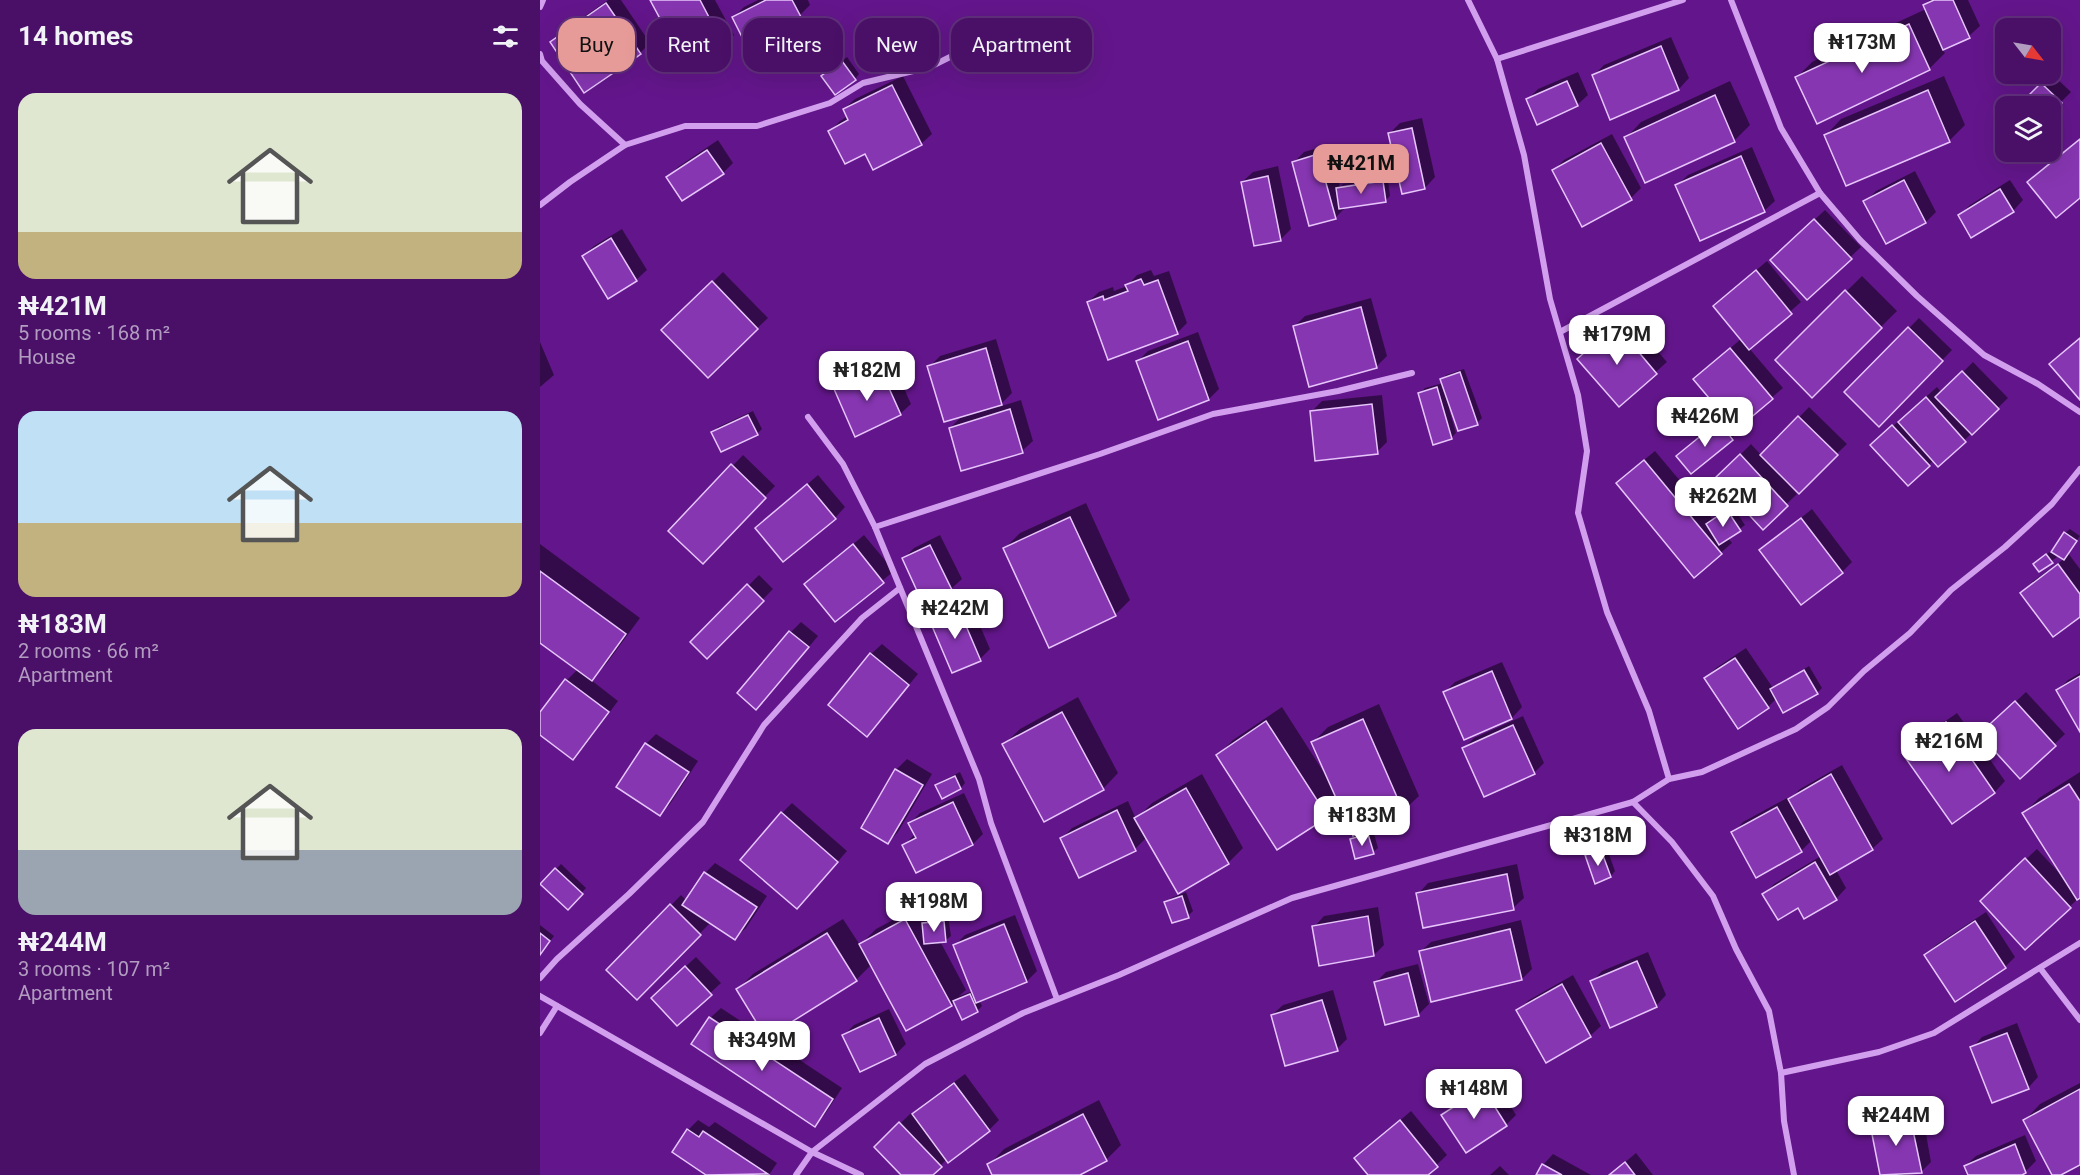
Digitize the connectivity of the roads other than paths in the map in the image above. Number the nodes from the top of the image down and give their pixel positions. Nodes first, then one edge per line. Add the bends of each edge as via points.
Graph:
1 (543, 0) edge
2 (1468, 0) edge
3 (1683, 0) edge
4 (1731, 0) edge
5 (540, 7) edge
6 (540, 54) edge
7 (951, 56) edge
8 (1497, 59) junction
9 (625, 145) junction
10 (1820, 193) junction
11 (540, 205) edge
12 (1560, 333) junction
13 (1412, 373) dead end
14 (2080, 412) edge
15 (808, 417) dead end
16 (2080, 469) edge
17 (875, 527) junction
18 (900, 588) junction
19 (1669, 779) junction
20 (1633, 802) junction
21 (2080, 943) edge
22 (2040, 968) junction
23 (540, 978) edge
24 (540, 996) edge
25 (1057, 999) junction
26 (557, 1006) junction
27 (2080, 1020) edge
28 (540, 1033) edge
29 (1781, 1073) junction
30 (812, 1152) junction
31 (796, 1175) edge
32 (861, 1175) edge
33 (1794, 1175) edge

1 - 5 street
2 - 8 street
3 - 8 street
4 - 10 street via 1781,128
6 - 9 street via 580,104
7 - 9 street via 930,67 863,83 830,103 757,126 686,126
8 - 12 street via 1524,155 1550,299
9 - 11 street
10 - 12 street
10 - 14 street via 1868,248 1984,354
12 - 19 street via 1578,395 1587,451 1578,513 1607,612 1649,711
13 - 17 street via 1213,414
15 - 17 street via 843,464
16 - 19 street via 2052,504 1951,590 1828,707 1796,729 1702,772
17 - 18 street
18 - 23 street via 862,618 764,724 703,822
18 - 25 street via 979,779 991,823
19 - 20 street
20 - 25 street via 1292,898
20 - 29 street via 1672,842 1713,896 1769,1011
21 - 22 street
22 - 27 street
22 - 29 street via 1934,1033 1879,1052
24 - 26 street
25 - 30 street via 925,1064
26 - 28 street
26 - 30 street
29 - 33 street via 1784,1121
30 - 31 street
30 - 32 street

